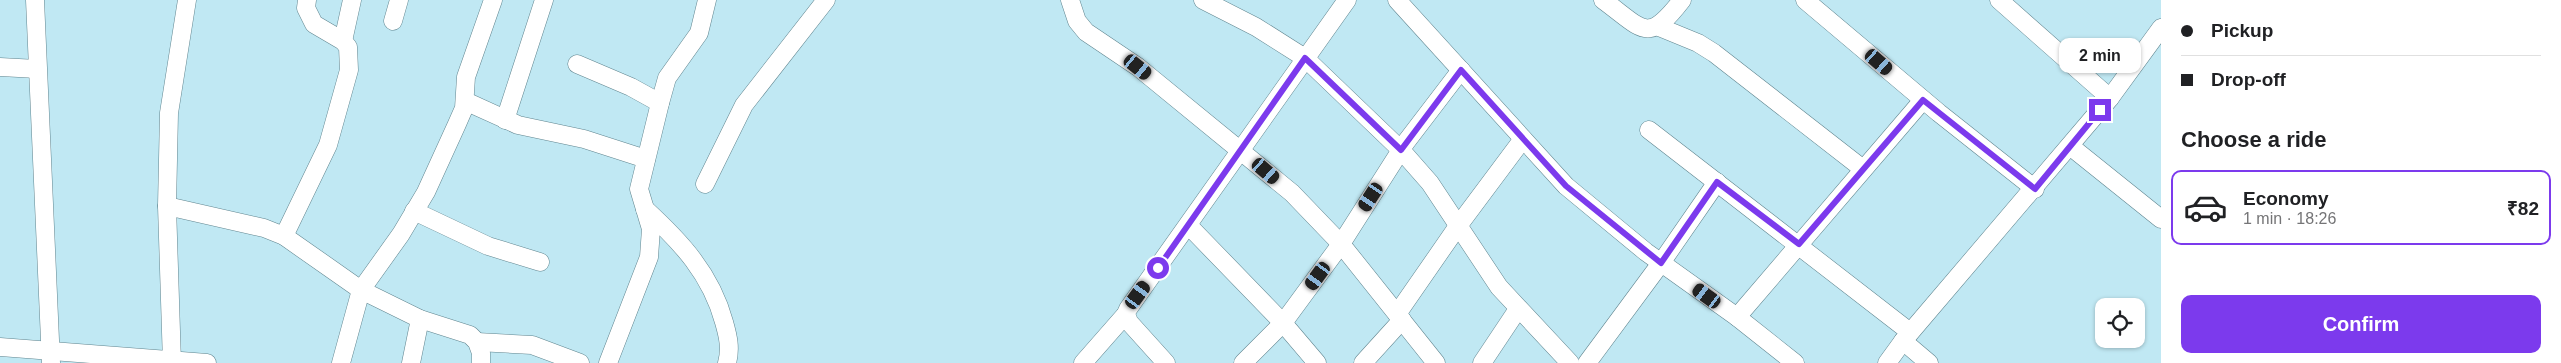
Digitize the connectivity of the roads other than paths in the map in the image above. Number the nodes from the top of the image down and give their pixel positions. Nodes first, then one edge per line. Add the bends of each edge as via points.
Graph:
1 (35, 0) edge
2 (187, 0) edge
3 (307, 0) edge
4 (352, 0) edge
5 (400, 0) edge
6 (493, 0) edge
7 (544, 0) edge
8 (707, 0) edge
9 (826, 0) edge
10 (1070, 0) edge
11 (1203, 0) edge
12 (1346, 0) edge
13 (1397, 0) edge
14 (1603, 0) edge
15 (1682, 0) edge
16 (1805, 0) edge
17 (1999, 0) edge
18 (393, 21) dead end
19 (1659, 27) junction
20 (2161, 28) edge
21 (343, 41) junction
22 (1305, 58) junction
23 (577, 64) dead end
24 (0, 67) edge
25 (37, 68) junction
26 (1461, 70) junction
27 (2110, 98) junction
28 (464, 100) junction
29 (1923, 100) junction
30 (660, 103) junction
31 (505, 120) junction
32 (1649, 130) dead end
33 (1523, 139) junction
34 (2070, 146) junction
35 (1240, 148) junction
36 (1401, 150) junction
37 (646, 159) junction
38 (1863, 169) junction
39 (1717, 182) junction
40 (705, 184) dead end
41 (2035, 189) junction
42 (167, 206) junction
43 (643, 207) junction
44 (414, 211) junction
45 (2161, 219) edge
46 (1188, 226) junction
47 (1458, 226) junction
48 (284, 236) junction
49 (1341, 244) junction
50 (1799, 244) junction
51 (540, 262) dead end
52 (1661, 263) junction
53 (362, 290) junction
54 (1518, 309) junction
55 (1126, 314) junction
56 (1399, 317) junction
57 (1737, 317) junction
58 (420, 319) junction
59 (1283, 324) junction
60 (1907, 337) junction
61 (477, 342) junction
62 (0, 347) edge
63 (51, 357) edge
64 (172, 362) edge
65 (206, 363) edge
66 (341, 363) edge
67 (411, 363) edge
68 (481, 363) edge
69 (580, 363) edge
70 (608, 363) edge
71 (727, 363) edge
72 (1083, 363) edge
73 (1166, 363) edge
74 (1244, 363) edge
75 (1317, 363) edge
76 (1363, 363) edge
77 (1436, 363) edge
78 (1482, 363) edge
79 (1570, 363) edge
80 (1587, 363) edge
81 (1795, 363) edge
82 (1887, 363) edge
83 (1929, 363) edge

1 - 25 street
2 - 42 street via 169,113
3 - 21 street via 306,8 314,24
4 - 21 street
5 - 18 street
6 - 28 street via 466,77
7 - 31 street
8 - 30 street via 699,32 667,78
9 - 40 street via 744,105
10 - 35 street via 1086,32 1138,67
11 - 22 street via 1256,27
12 - 22 street
13 - 26 street
14 - 19 street via 1639,26 1650,30
15 - 19 street
16 - 29 street
17 - 27 street
19 - 38 street via 1714,53
20 - 27 street
21 - 48 street via 348,47 349,70 334,128
22 - 35 street
22 - 36 street
23 - 30 street
24 - 25 street
25 - 63 street
26 - 33 street
26 - 36 street
27 - 34 street
28 - 31 street
28 - 44 street via 457,124
29 - 38 street
29 - 41 street
30 - 37 street
31 - 37 street via 538,131 584,139
32 - 39 street
33 - 47 street
33 - 52 street via 1566,186
34 - 41 street
34 - 45 street
35 - 46 street
35 - 49 street via 1292,193
36 - 47 street via 1430,183
36 - 49 street
37 - 43 street via 639,189
38 - 50 street
39 - 50 street
39 - 52 street
41 - 60 street
42 - 48 street via 264,228
42 - 64 street
43 - 70 street via 651,229 649,257
43 - 71 street via 689,252 710,284 729,340
44 - 51 street via 488,246
44 - 53 street
46 - 55 street
46 - 59 street
47 - 54 street via 1499,287
47 - 56 street
48 - 53 street
49 - 56 street
49 - 59 street
50 - 57 street
50 - 60 street
52 - 57 street
52 - 80 street
53 - 58 street
53 - 66 street
54 - 78 street
54 - 79 street
55 - 72 street
55 - 73 street via 1129,322
56 - 76 street
56 - 77 street
57 - 81 street
58 - 61 street via 470,335
58 - 67 street
59 - 74 street
59 - 75 street
60 - 82 street
60 - 83 street
61 - 68 street
61 - 69 street via 532,345
62 - 63 street
63 - 64 street
64 - 65 street

